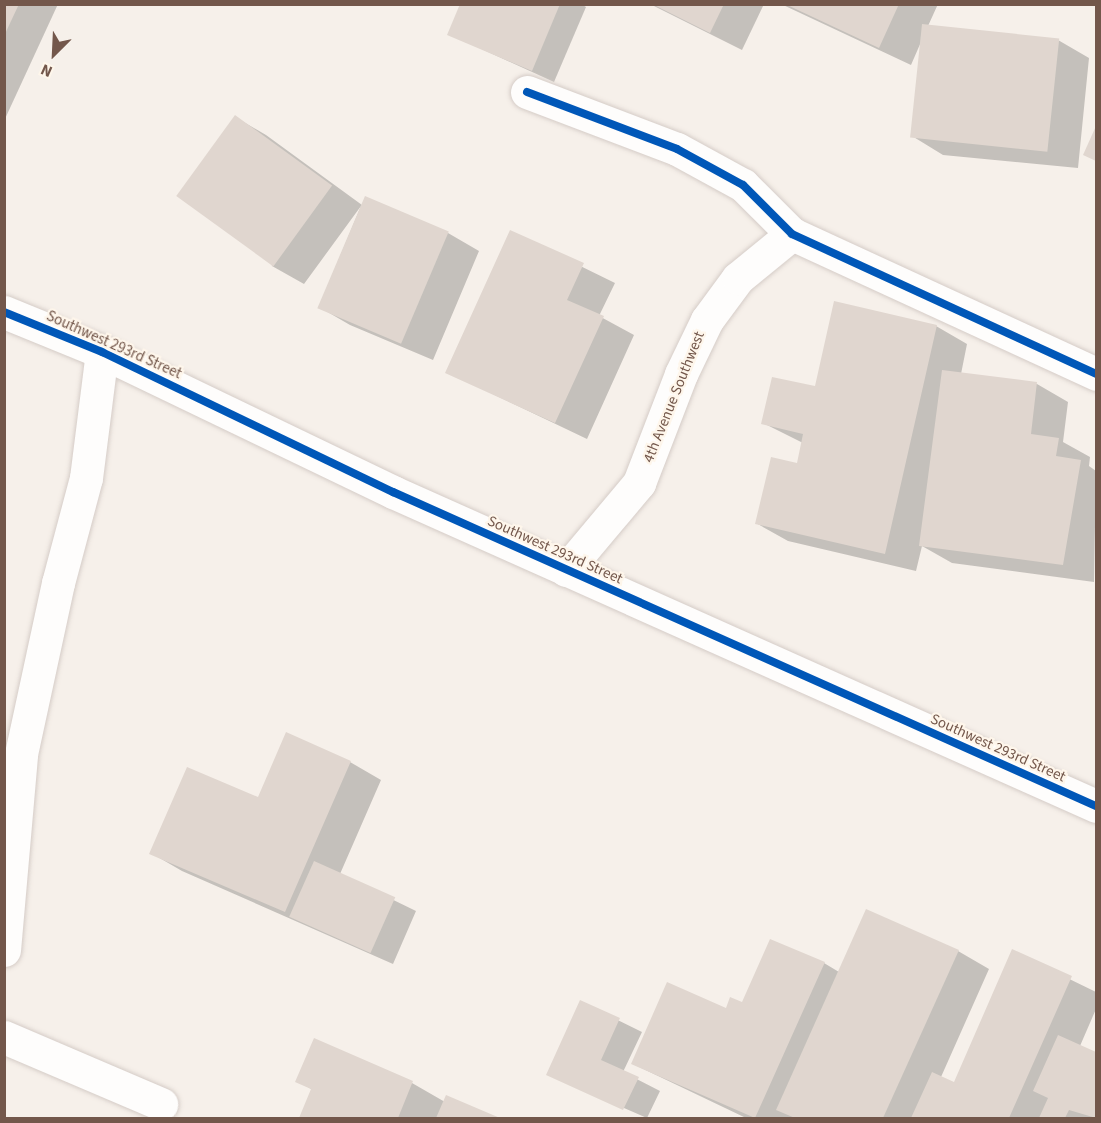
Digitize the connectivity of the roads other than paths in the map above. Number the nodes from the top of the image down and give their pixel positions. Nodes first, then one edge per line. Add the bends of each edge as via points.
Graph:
1 (527, 92) dead end
2 (792, 234) junction
3 (4, 312) edge
4 (102, 352) junction
5 (1096, 374) edge
6 (566, 570) junction
7 (1096, 806) edge
8 (4, 950) edge
9 (4, 1037) edge
10 (161, 1104) dead end

1 - 2 street via 677,149 743,185
2 - 5 street
2 - 6 street, 4th Avenue Southwest via 738,278 707,320 681,374 639,483
3 - 4 street, Southwest 293rd Street
4 - 6 street, Southwest 293rd Street
4 - 8 street via 86,478 58,583 21,754
6 - 7 street, Southwest 293rd Street
9 - 10 street

